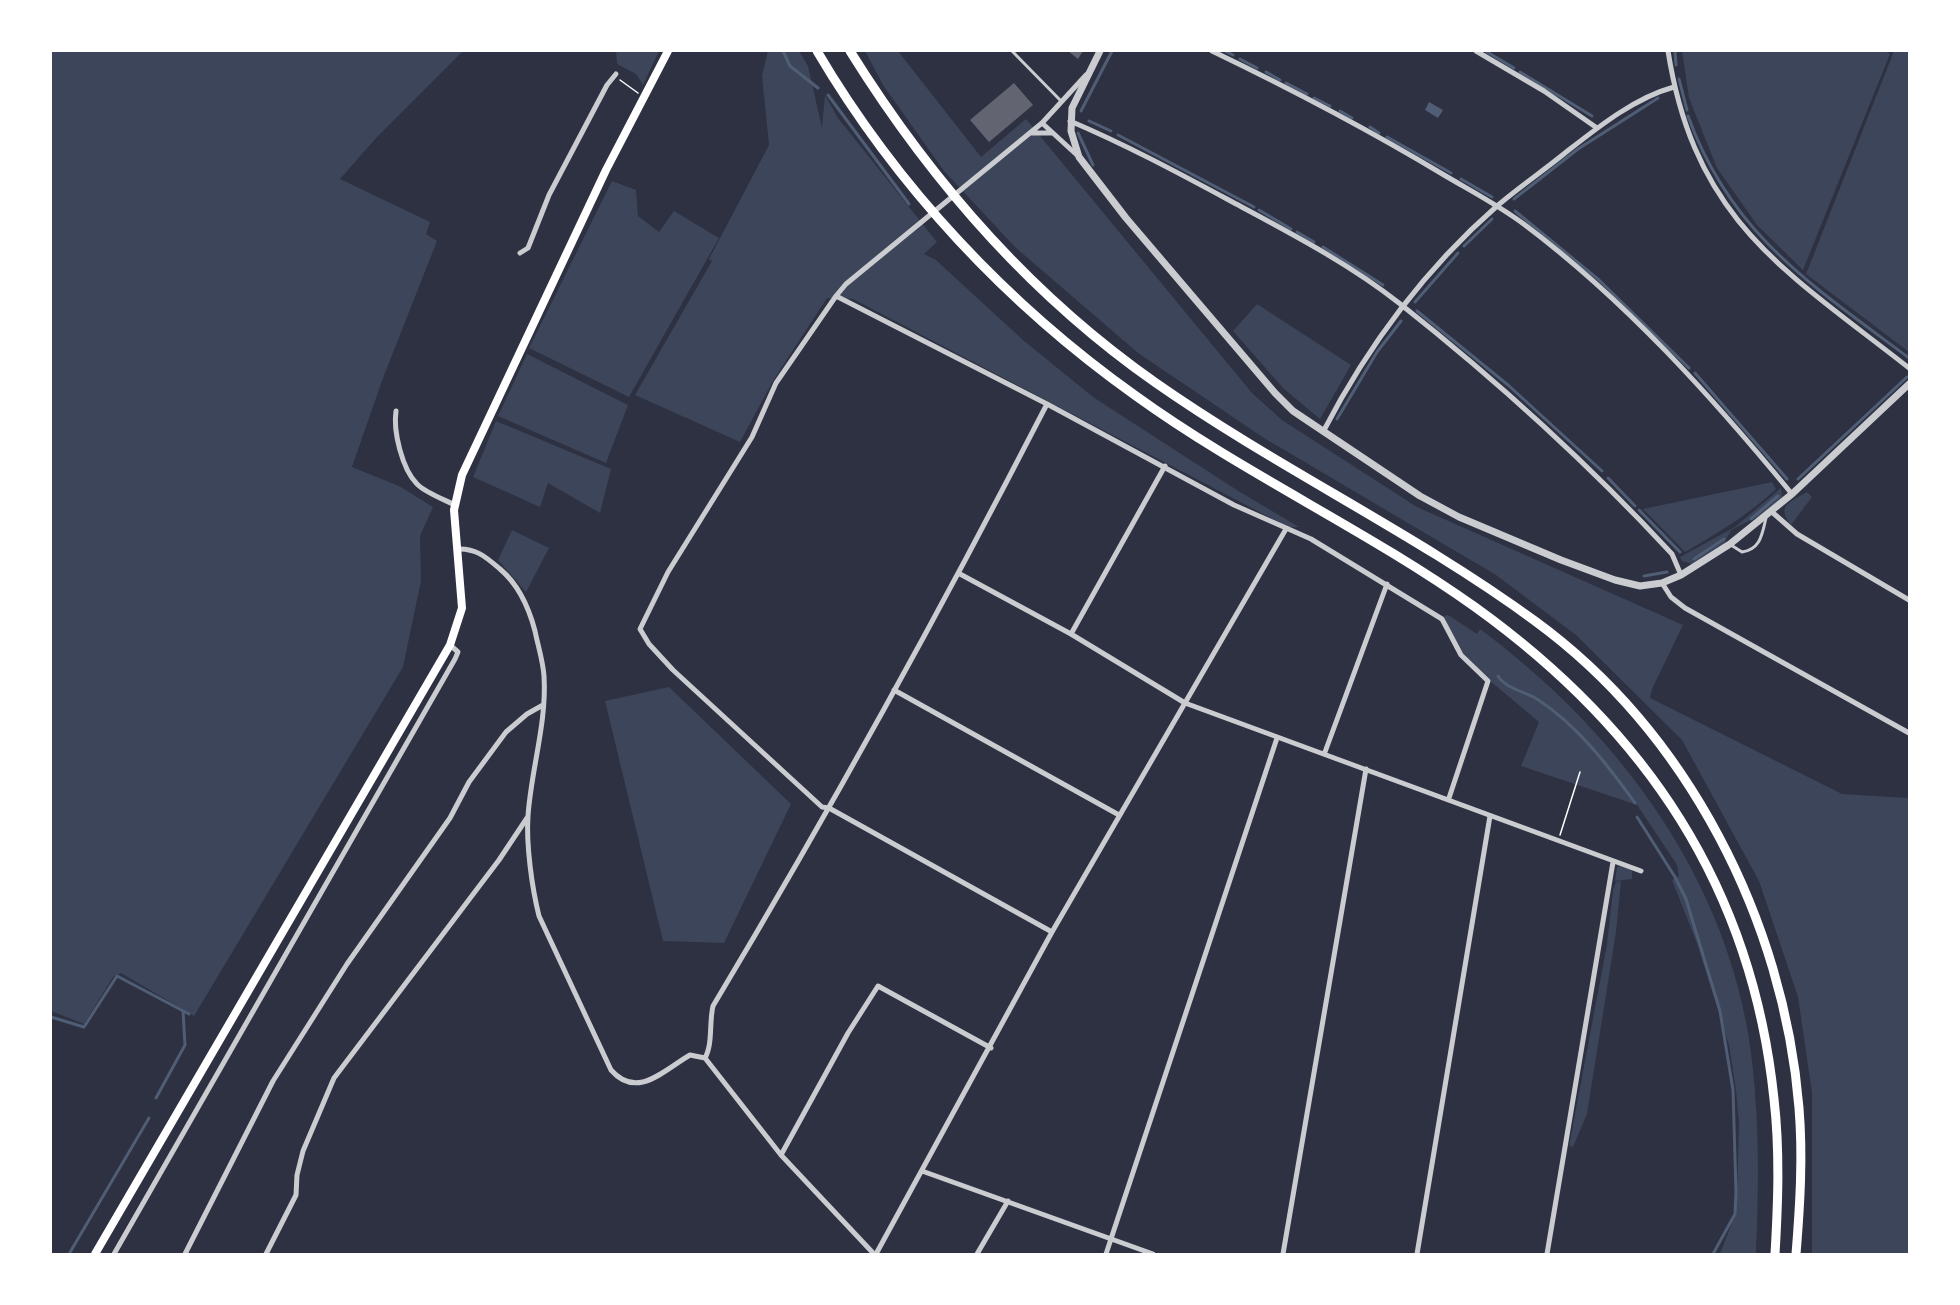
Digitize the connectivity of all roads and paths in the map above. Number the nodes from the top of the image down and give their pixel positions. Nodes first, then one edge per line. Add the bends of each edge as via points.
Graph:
1 (668, 51) edge
2 (818, 51) edge
3 (850, 51) edge
4 (1012, 51) edge
5 (1100, 51) edge
6 (1212, 51) edge
7 (1476, 51) edge
8 (1668, 51) edge
9 (616, 74) joint
10 (1087, 74) junction
11 (1674, 87) junction
12 (644, 97) junction
13 (1062, 101) junction
14 (1070, 121) junction
15 (1041, 123) junction
16 (1597, 128) junction
17 (1029, 133) junction
18 (1052, 133) junction
19 (1079, 157) junction
20 (1497, 206) junction
21 (520, 253) dead end
22 (836, 296) junction
23 (1402, 306) junction
24 (1909, 368) edge
25 (1909, 384) edge
26 (1047, 404) junction
27 (396, 411) dead end
28 (1323, 432) junction
29 (1165, 466) junction
30 (1792, 494) junction
31 (455, 505) junction
32 (1769, 514) junction
33 (1286, 529) junction
34 (1730, 544) junction
35 (457, 549) junction
36 (960, 573) junction
37 (1682, 575) junction
38 (1662, 583) junction
39 (1387, 585) junction
40 (1909, 600) edge
41 (1071, 634) junction
42 (450, 645) junction
43 (894, 690) junction
44 (1185, 703) junction
45 (543, 705) junction
46 (1909, 733) edge
47 (1277, 738) junction
48 (1325, 752) junction
49 (1366, 769) junction
50 (1580, 772) dead end
51 (1449, 798) junction
52 (829, 808) junction
53 (1119, 815) junction
54 (1490, 816) junction
55 (527, 818) junction
56 (1558, 842) junction
57 (1613, 862) junction
58 (1641, 871) dead end
59 (1052, 932) junction
60 (991, 1048) junction
61 (705, 1059) junction
62 (781, 1155) junction
63 (922, 1171) junction
64 (1008, 1201) junction
65 (1110, 1239) junction
66 (96, 1254) edge
67 (114, 1254) edge
68 (185, 1254) edge
69 (266, 1254) edge
70 (875, 1254) edge
71 (977, 1254) edge
72 (1106, 1254) edge
73 (1153, 1254) edge
74 (1283, 1254) edge
75 (1417, 1254) edge
76 (1546, 1254) edge
77 (1775, 1254) edge
78 (1797, 1254) edge

1 - 12 main road
2 - 77 highway via 872,135 921,196 996,278 1054,333 1168,418 1472,605 1550,664 1624,741 1666,797 1705,864 1739,941 1753,986 1775,1103
3 - 78 highway via 893,118 962,208 1018,267 1086,329 1213,421 1484,585 1556,638 1635,715 1693,793 1720,839 1749,901 1779,987 1799,1108
4 - 13 lane
5 - 10 street
6 - 20 street via 1403,151
7 - 16 street
8 - 11 street
9 - 12 path
9 - 21 street via 549,195 528,248
10 - 13 street
10 - 14 street
11 - 16 street via 1645,98
11 - 24 street via 1696,154 1728,211 1753,241 1781,269
12 - 31 main road via 470,456
13 - 15 street
14 - 19 street
14 - 23 street via 1113,139 1271,223
15 - 17 street
15 - 18 street
16 - 20 street
17 - 18 street
17 - 22 street
18 - 19 street
19 - 28 street via 1275,393
20 - 23 street via 1440,261
20 - 30 street via 1526,225 1624,310 1743,435
22 - 26 street
22 - 52 street via 776,383 752,437 668,572 640,629 673,670 804,792
23 - 28 street via 1375,342
23 - 37 street via 1549,428 1672,554
25 - 30 street
26 - 29 street
26 - 36 street
27 - 31 street via 394,431 411,476 417,485
28 - 38 street via 1459,517 1615,580 1640,586
29 - 33 street
29 - 41 street
30 - 32 street
31 - 35 main road
32 - 34 street
32 - 34 lane via 1755,548 1742,552
32 - 40 street
33 - 39 street via 1311,539
33 - 44 street
34 - 37 street
35 - 42 main road via 462,608
35 - 45 street via 470,548 482,554 504,572 524,599 544,675
36 - 41 street
36 - 43 street
37 - 38 street
38 - 46 street via 1685,608
39 - 48 street
39 - 51 street via 1442,619 1461,656 1488,681
41 - 44 street
42 - 66 main road
42 - 67 street via 458,652 455,659
43 - 52 street
43 - 53 street
44 - 47 street
44 - 53 street
45 - 55 street
45 - 68 street via 506,732 347,964 273,1081
47 - 48 street
47 - 65 street
48 - 49 street
49 - 51 street
49 - 74 street
50 - 56 path
51 - 54 street
52 - 59 street
52 - 61 street via 713,1006 710,1051
53 - 59 street
54 - 56 street
54 - 75 street
55 - 61 street via 539,916 611,1070 624,1082 642,1083 690,1055
55 - 69 street via 334,1078 303,1151 296,1195
56 - 57 street
57 - 58 street
57 - 76 street
59 - 60 street
60 - 62 street via 878,986
60 - 63 street
61 - 62 street
62 - 70 street
63 - 64 street
63 - 70 street
64 - 65 street
64 - 71 street
65 - 72 street
65 - 73 street

